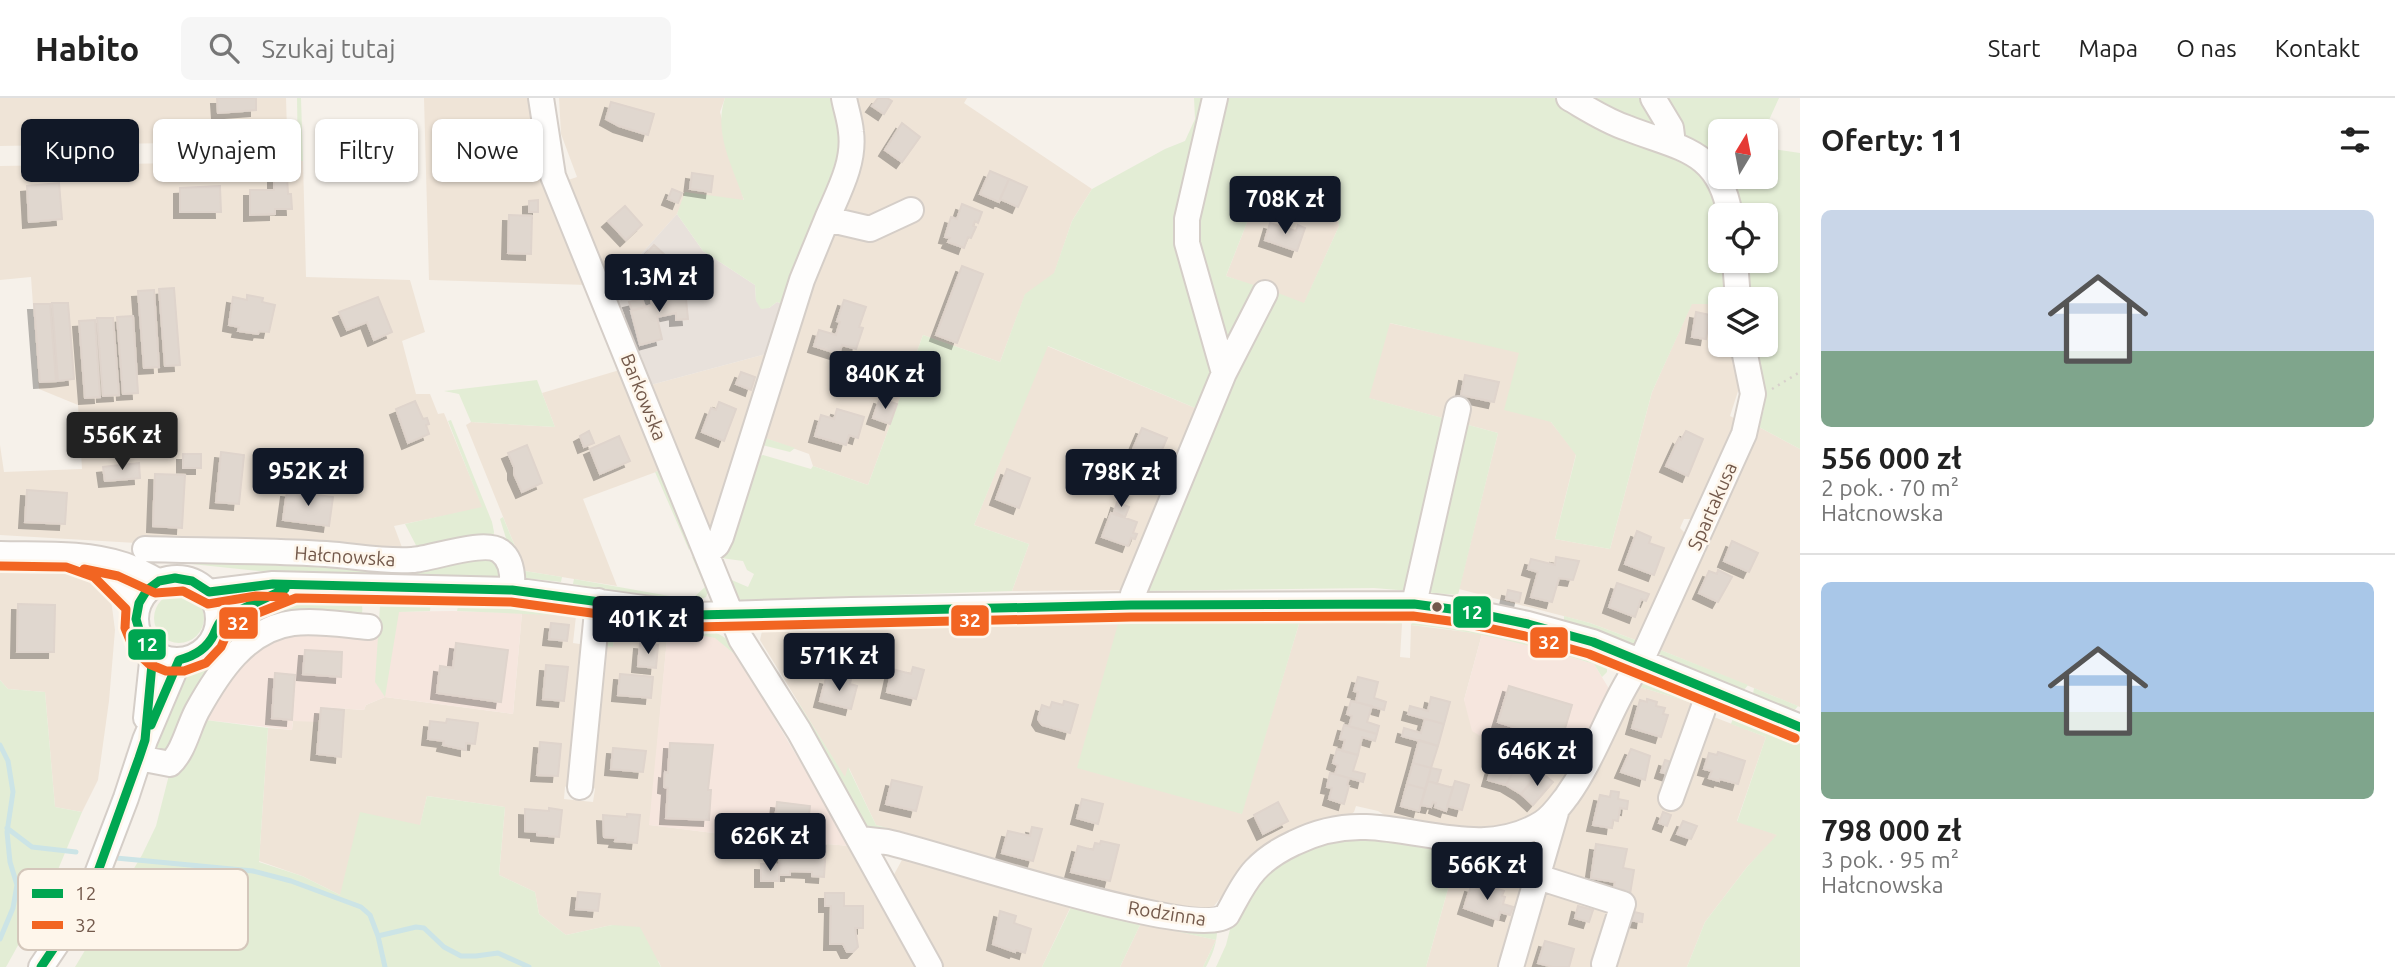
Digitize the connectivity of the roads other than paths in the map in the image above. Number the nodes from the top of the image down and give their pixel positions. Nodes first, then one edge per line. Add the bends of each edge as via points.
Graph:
1 (541, 98) edge
2 (844, 98) edge
3 (1215, 98) edge
4 (1569, 98) edge
5 (1653, 98) edge
6 (1673, 144) junction
7 (1728, 203) edge
8 (911, 210) dead end
9 (827, 219) junction
10 (1265, 293) dead end
11 (1746, 357) edge
12 (1224, 373) junction
13 (1458, 409) dead end
14 (145, 549) dead end
15 (707, 553) junction
16 (0, 554) edge
17 (68, 555) junction
18 (158, 581) junction
19 (294, 586) junction
20 (512, 590) junction
21 (209, 592) junction
22 (598, 601) junction
23 (138, 604) junction
24 (1414, 604) junction
25 (1131, 605) junction
26 (730, 614) junction
27 (219, 621) junction
28 (369, 627) dead end
29 (153, 653) junction
30 (179, 660) junction
31 (1641, 661) junction
32 (1710, 690) junction
33 (1800, 727) edge
34 (142, 749) junction
35 (580, 787) dead end
36 (1671, 798) dead end
37 (1557, 809) junction
38 (860, 839) junction
39 (99, 869) edge
40 (1538, 877) junction
41 (52, 950) edge
42 (1604, 964) dead end
43 (41, 967) edge
44 (930, 967) edge
45 (1511, 967) edge

1 - 15 street, Barkowska via 553,176
2 - 9 street via 851,154
3 - 12 street via 1187,219 1188,243
4 - 6 street via 1622,127
5 - 6 street via 1671,128
6 - 7 street via 1711,167
8 - 9 street via 870,229
9 - 15 street via 802,280 720,537
10 - 12 street
11 - 31 street, Spartakusa via 1752,408 1744,434
12 - 25 street
13 - 24 street
14 - 20 street, Hałcnowska via 409,561 493,548 509,563
15 - 26 street, Barkowska
16 - 17 street
17 - 18 street via 122,564
17 - 23 street via 101,566
18 - 21 street via 191,579
18 - 23 street
19 - 20 street, Hałcnowska
19 - 21 street, Hałcnowska via 255,584
19 - 27 street, Hałcnowska via 242,606
20 - 22 street, Hałcnowska
21 - 27 street
22 - 26 street, Hałcnowska via 681,614
22 - 35 street
23 - 29 street via 137,631
24 - 25 street, Hałcnowska
24 - 31 street, Hałcnowska via 1528,624
25 - 26 street, Hałcnowska
26 - 38 street, Barkowska
27 - 30 street via 201,652
28 - 34 street via 293,623 258,636 231,659 213,684 170,764
29 - 30 street
29 - 34 street
30 - 34 street
31 - 32 street, Hałcnowska
31 - 37 street, Rodzinna via 1586,767
32 - 33 street, Hałcnowska
32 - 36 street
34 - 39 street
37 - 38 street, Rodzinna via 1544,822 1497,840 1470,841 1366,827 1315,834 1264,861 1227,915 1209,921 1156,914 887,842
37 - 40 street
38 - 44 street, Barkowska
40 - 42 street via 1623,904
40 - 45 street
41 - 43 street

